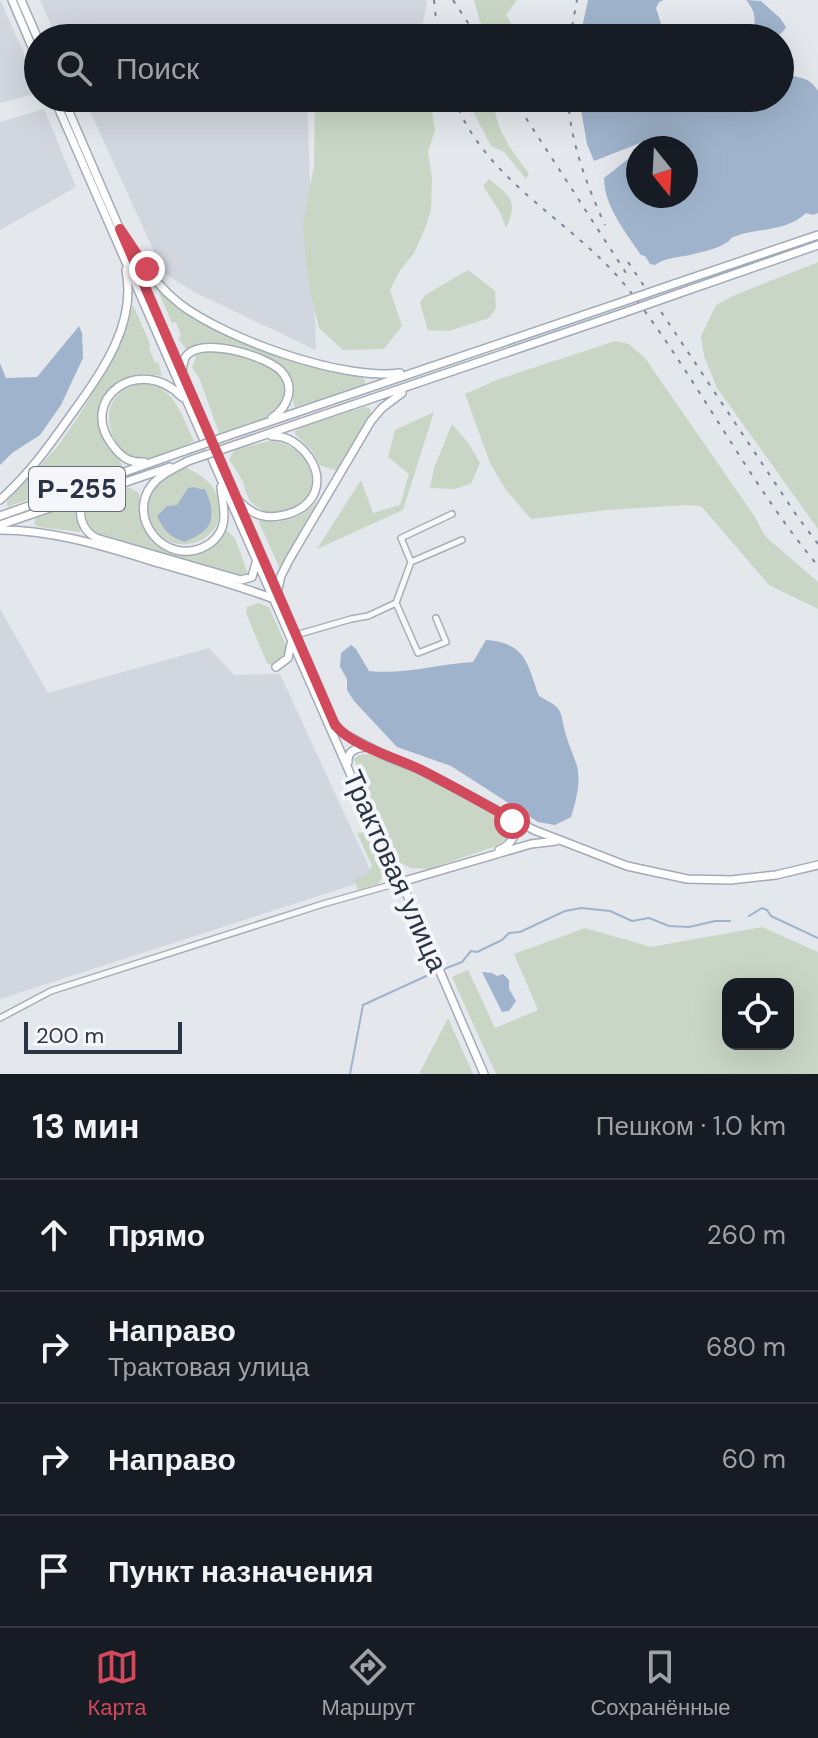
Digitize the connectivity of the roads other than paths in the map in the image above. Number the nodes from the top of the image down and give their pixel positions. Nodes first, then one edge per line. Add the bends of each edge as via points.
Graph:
1 (12, 0) edge
2 (21, 0) edge
3 (31, 24) edge
4 (24, 28) edge
5 (60, 112) edge
6 (69, 112) edge
7 (120, 229) junction
8 (818, 235) edge
9 (818, 245) edge
10 (121, 253) junction
11 (437, 364) junction
12 (182, 374) junction
13 (441, 376) junction
14 (185, 400) junction
15 (230, 435) junction
16 (235, 445) junction
17 (155, 461) junction
18 (188, 461) junction
19 (218, 473) junction
20 (92, 493) junction
21 (236, 497) junction
22 (0, 500) edge
23 (452, 514) dead end
24 (0, 516) edge
25 (0, 527) edge
26 (462, 540) dead end
27 (257, 561) junction
28 (411, 562) junction
29 (276, 596) junction
30 (396, 603) junction
31 (436, 618) dead end
32 (293, 637) junction
33 (276, 667) dead end
34 (368, 747) junction
35 (348, 768) junction
36 (506, 816) junction
37 (562, 841) junction
38 (479, 859) junction
39 (818, 865) edge
40 (401, 882) junction
41 (0, 1018) edge
42 (484, 1074) edge

1 - 4 main road
2 - 3 main road
5 - 10 main road, Трактовая улица
6 - 7 main road, Трактовая улица
7 - 11 main road via 172,297 236,335 300,359 370,374
7 - 12 main road, Трактовая улица
8 - 11 main road, bridge
9 - 13 main road, bridge
10 - 14 main road, Трактовая улица
10 - 22 main road via 128,302 115,345 37,463
11 - 15 main road
12 - 15 main road via 187,355 210,347 245,353 284,374 289,393 281,411
12 - 21 main road, Трактовая улица
13 - 16 main road
13 - 29 main road via 399,395 374,417 289,560
14 - 17 main road via 164,382 145,378 123,385 105,402 103,426 114,448 131,461
14 - 19 main road, Трактовая улица
15 - 17 main road, bridge
16 - 18 main road, bridge
16 - 21 main road via 287,438 310,459 317,482 306,505 282,515 261,516
17 - 24 main road, Р-255
18 - 19 main road via 154,482 144,503 151,531 171,550 196,550 217,537 224,518
18 - 20 main road
19 - 27 main road, Трактовая улица
20 - 25 main road
20 - 27 main road via 82,501 81,515 85,529 96,538 241,580 252,577
21 - 29 main road, Трактовая улица
23 - 28 street via 401,538
25 - 29 main road via 81,540
26 - 28 street
27 - 29 main road, Трактовая улица
28 - 30 street
29 - 32 main road, Трактовая улица
30 - 31 street via 418,653 446,642
30 - 32 street
32 - 33 main road via 288,658
32 - 34 main road, Трактовая улица via 332,720 342,733
32 - 35 main road, Трактовая улица
34 - 35 main road via 351,751
34 - 36 main road
35 - 40 main road, Трактовая улица
36 - 37 main road
36 - 38 main road via 514,826 512,841
37 - 38 main road via 543,841
37 - 39 main road via 627,866 687,879 754,878
38 - 40 main road
40 - 41 street via 51,991
40 - 42 main road, Трактовая улица

